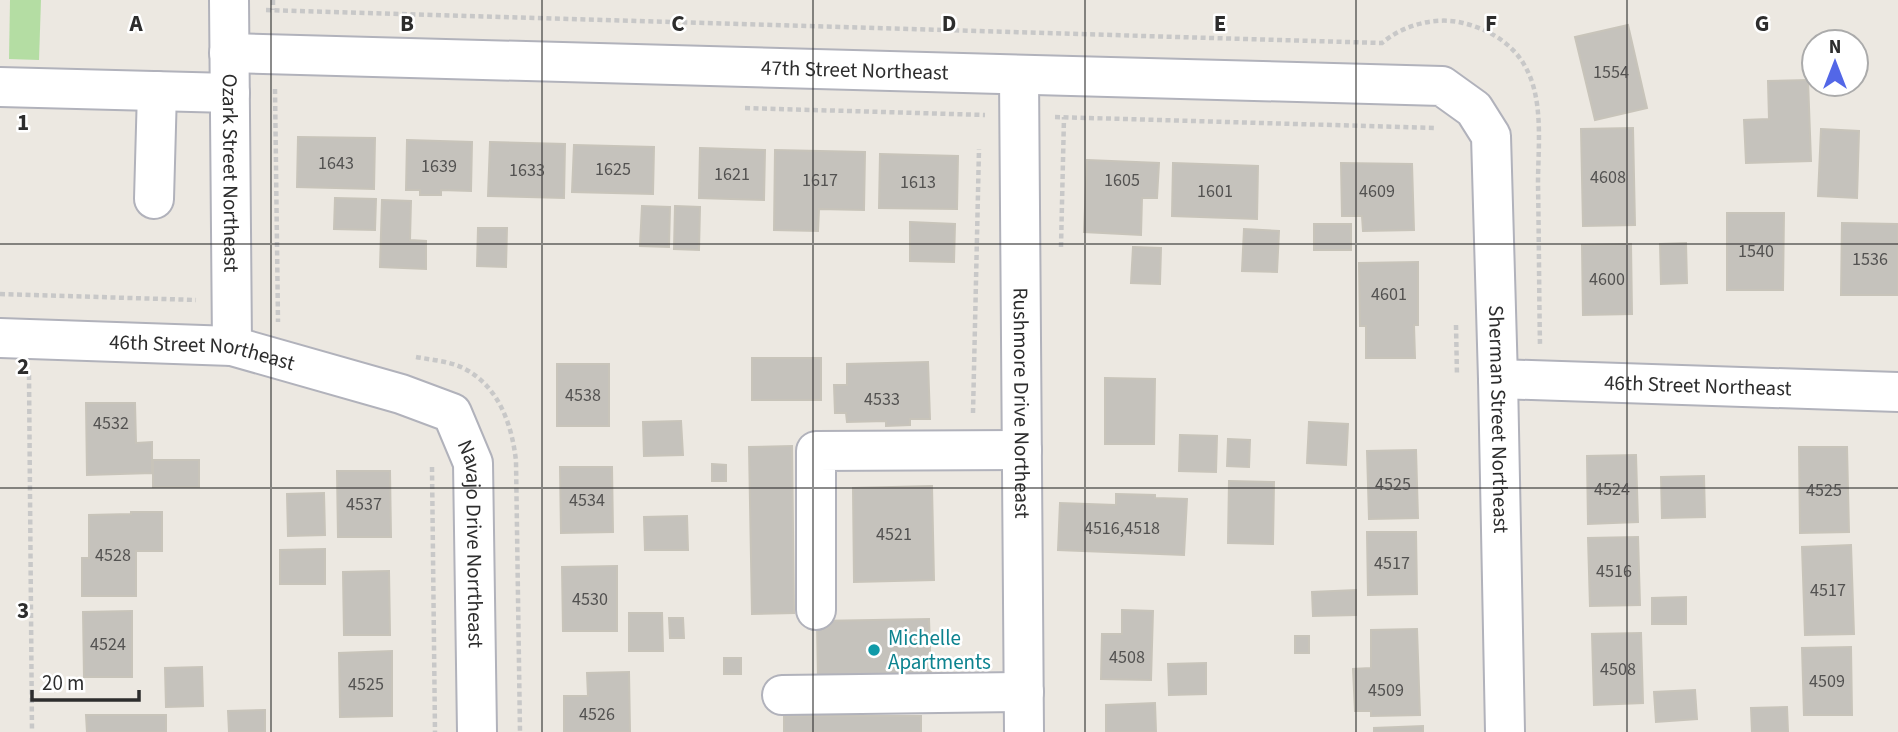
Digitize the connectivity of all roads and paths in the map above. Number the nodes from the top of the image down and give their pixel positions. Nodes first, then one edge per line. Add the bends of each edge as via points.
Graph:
1 (229, 0) edge
2 (273, 0) edge
3 (274, 17) dead end
4 (229, 53) junction
5 (1019, 76) junction
6 (275, 81) dead end
7 (0, 88) edge
8 (157, 91) junction
9 (230, 93) junction
10 (1474, 109) joint
11 (980, 115) dead end
12 (1046, 117) dead end
13 (1064, 117) junction
14 (980, 128) dead end
15 (1440, 128) dead end
16 (979, 141) dead end
17 (154, 199) dead end
18 (1060, 254) dead end
19 (0, 294) edge
20 (208, 300) dead end
21 (278, 325) dead end
22 (0, 338) edge
23 (232, 346) junction
24 (29, 367) dead end
25 (1498, 379) junction
26 (1898, 392) edge
27 (401, 394) joint
28 (972, 449) junction
29 (1022, 450) junction
30 (430, 457) dead end
31 (816, 610) dead end
32 (1024, 692) junction
33 (782, 695) dead end
34 (32, 732) edge
35 (435, 732) edge
36 (477, 732) edge
37 (1024, 732) edge
38 (1504, 732) edge

1 - 4 street, Ozark Street Northeast
2 - 3 path
4 - 5 street, 47th Street Northeast
4 - 9 street, Ozark Street Northeast
5 - 10 street, 47th Street Northeast via 1442,86
5 - 29 street, Rushmore Drive Northeast
6 - 21 path
7 - 8 street
8 - 9 street
8 - 17 street
9 - 23 street, Ozark Street Northeast
10 - 25 street, Sherman Street Northeast via 1490,136
11 - 14 path
12 - 13 path
13 - 15 path
13 - 18 path
16 - 28 path
19 - 20 path
22 - 23 street, 46th Street Northeast
23 - 27 street, 46th Street Northeast
24 - 34 path
25 - 26 street, 46th Street Northeast
25 - 38 street, Sherman Street Northeast
27 - 36 street, Navajo Drive Norrtheast via 452,414 473,463
28 - 29 street
28 - 31 street via 816,451
29 - 32 street, Rushmore Drive Northeast
30 - 35 path
32 - 33 street
32 - 37 street, Rushmore Drive Northeast

